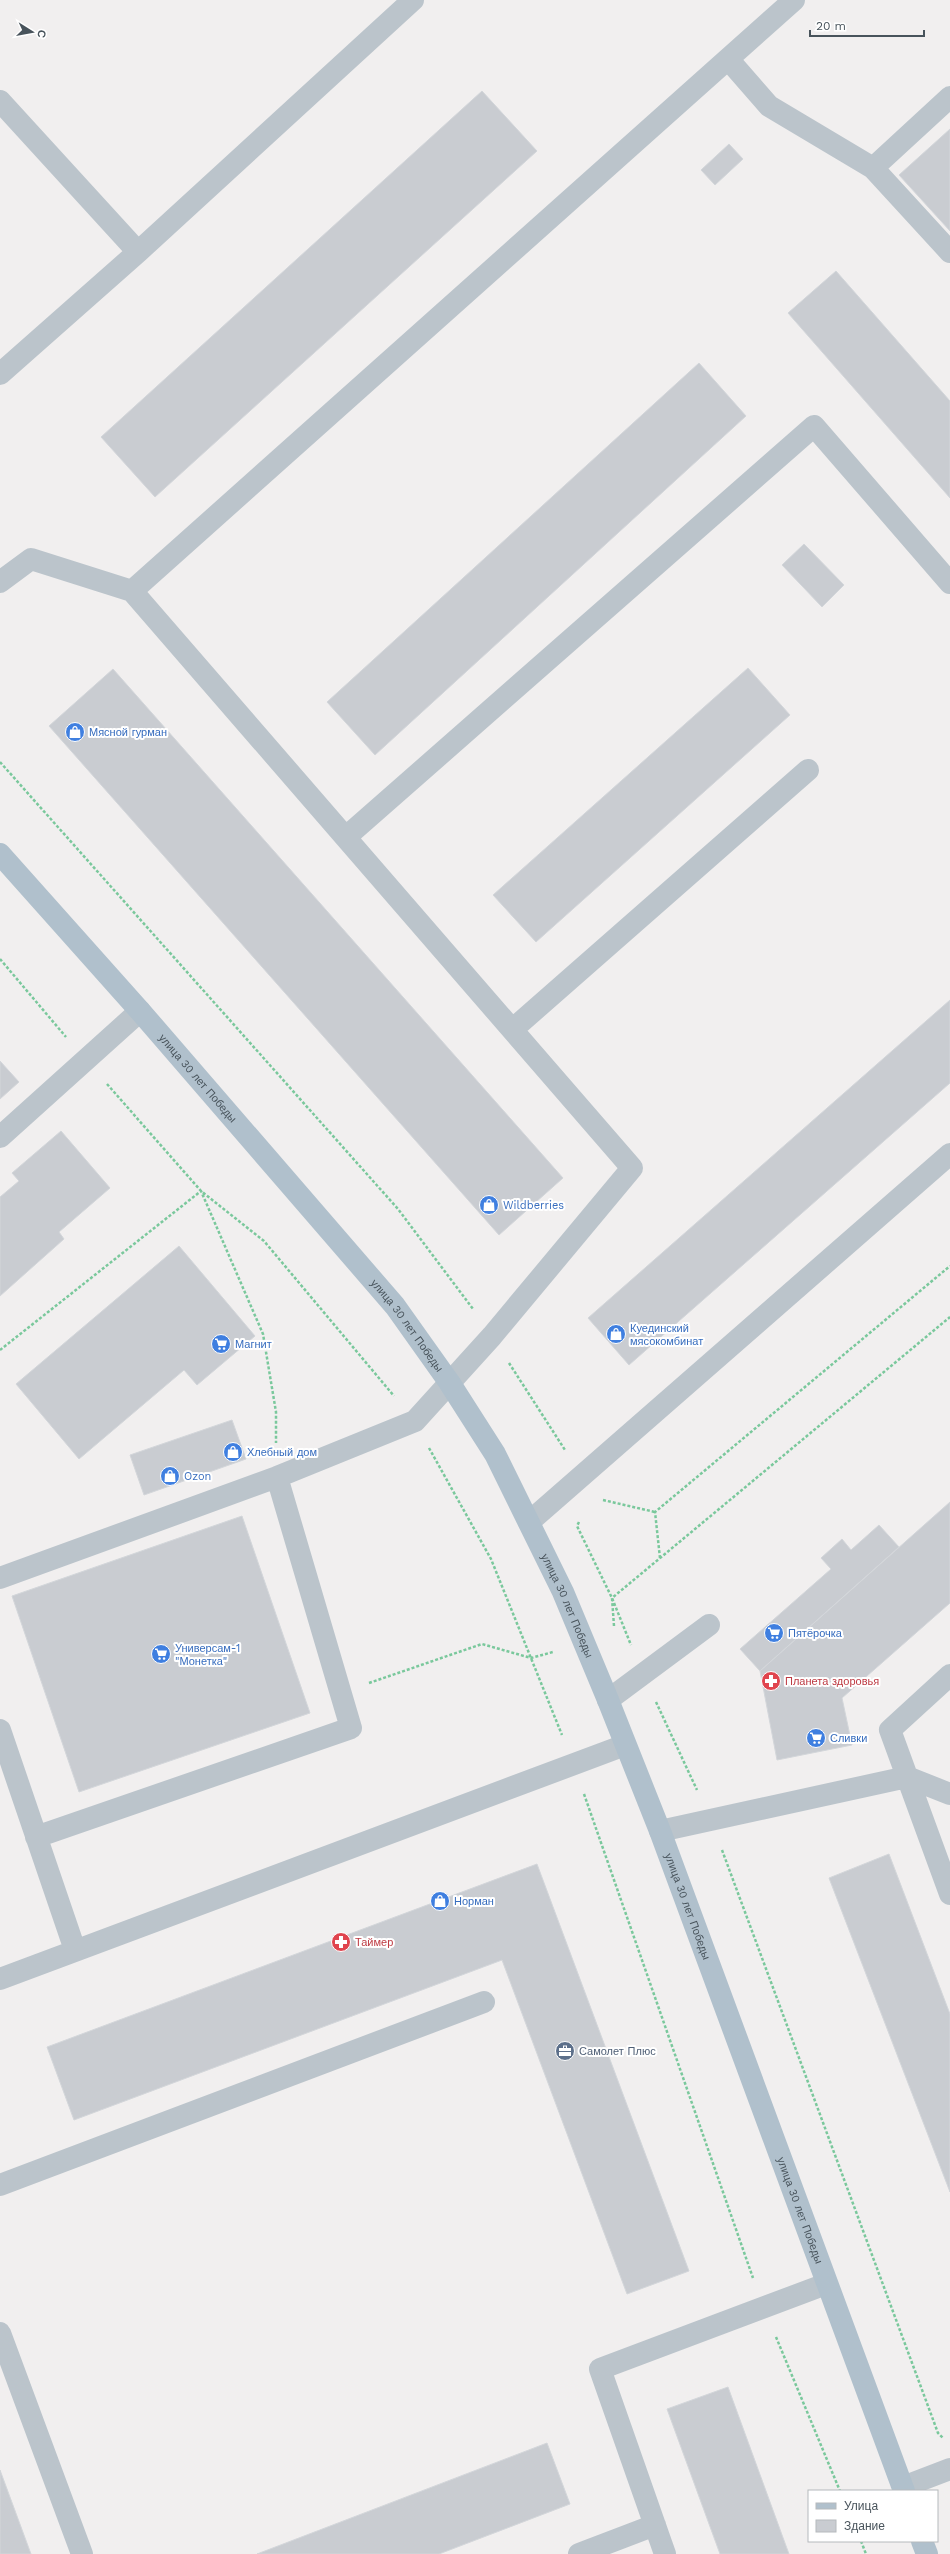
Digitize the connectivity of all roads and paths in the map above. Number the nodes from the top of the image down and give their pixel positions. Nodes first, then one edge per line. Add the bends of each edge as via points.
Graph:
1 (413, 0) edge
2 (794, 0) edge
3 (728, 59) junction
4 (950, 97) edge
5 (0, 101) edge
6 (873, 168) junction
7 (138, 252) junction
8 (950, 252) edge
9 (0, 374) edge
10 (0, 582) edge
11 (950, 583) edge
12 (132, 591) junction
13 (0, 762) edge
14 (808, 770) dead end
15 (346, 837) junction
16 (0, 854) edge
17 (0, 959) edge
18 (140, 1011) junction
19 (513, 1029) junction
20 (86, 1061) junction
21 (0, 1137) edge
22 (950, 1154) edge
23 (201, 1191) junction
24 (950, 1266) edge
25 (950, 1317) edge
26 (492, 1336) junction
27 (0, 1350) edge
28 (449, 1382) junction
29 (415, 1421) junction
30 (581, 1476) junction
31 (277, 1477) junction
32 (655, 1512) junction
33 (580, 1521) dead end
34 (529, 1522) junction
35 (660, 1558) junction
36 (0, 1578) edge
37 (612, 1598) junction
38 (709, 1625) dead end
39 (614, 1626) dead end
40 (559, 1650) dead end
41 (531, 1658) junction
42 (643, 1674) junction
43 (950, 1675) edge
44 (339, 1694) junction
45 (608, 1700) junction
46 (0, 1730) edge
47 (625, 1744) junction
48 (574, 1765) junction
49 (907, 1777) junction
50 (950, 1794) edge
51 (710, 1820) junction
52 (660, 1831) junction
53 (36, 1837) junction
54 (950, 1894) edge
55 (75, 1950) junction
56 (0, 1979) edge
57 (484, 2002) dead end
58 (0, 2185) edge
59 (826, 2284) junction
60 (764, 2308) junction
61 (0, 2333) edge
62 (946, 2442) dead end
63 (950, 2469) edge
64 (903, 2489) edge
65 (840, 2490) edge
66 (655, 2525) junction
67 (861, 2542) edge
68 (922, 2542) edge
69 (82, 2554) edge
70 (579, 2554) edge
71 (665, 2554) edge
72 (866, 2554) edge
73 (927, 2554) edge

1 - 7 street
2 - 3 street
3 - 6 street via 769,106
3 - 12 street
4 - 6 street
5 - 7 street
6 - 8 street
7 - 9 street
10 - 12 street via 31,559
11 - 15 street via 814,426
12 - 15 street
13 - 26 path via 398,1209
14 - 19 street
15 - 19 street
16 - 18 main road, улица 30 лет Победы
17 - 20 path
18 - 20 street
18 - 28 main road, улица 30 лет Победы via 395,1306
19 - 26 street via 632,1168
20 - 21 street
20 - 23 path
22 - 30 street
23 - 27 path
23 - 29 path via 264,1241
23 - 31 path via 263,1334 276,1412
24 - 32 path
25 - 35 path
26 - 28 street
26 - 30 path
28 - 29 street
28 - 34 main road, улица 30 лет Победы via 495,1454
29 - 31 street
29 - 41 path via 491,1559
30 - 32 path via 594,1498
30 - 34 street
31 - 36 street
31 - 44 street
32 - 35 path
33 - 37 path via 577,1526
34 - 45 main road, улица 30 лет Победы via 563,1592
35 - 37 path
37 - 39 path
37 - 42 path
38 - 42 street
40 - 41 path
41 - 44 path via 482,1644
41 - 48 path
42 - 45 street
42 - 51 path
43 - 49 street via 890,1730
44 - 53 street via 351,1728
45 - 47 main road, улица 30 лет Победы
46 - 53 street
47 - 48 street
47 - 52 main road, улица 30 лет Победы
48 - 55 street
48 - 60 path
49 - 50 street
49 - 51 street
49 - 54 street
51 - 52 street
51 - 62 path via 938,2434
52 - 59 main road, улица 30 лет Победы
53 - 55 street
55 - 56 street
57 - 58 street
59 - 60 street
59 - 64 main road, улица 30 лет Победы
60 - 65 path
60 - 66 street via 600,2369
61 - 69 street
63 - 64 street
66 - 70 street
66 - 71 street
67 - 72 path
68 - 73 main road

